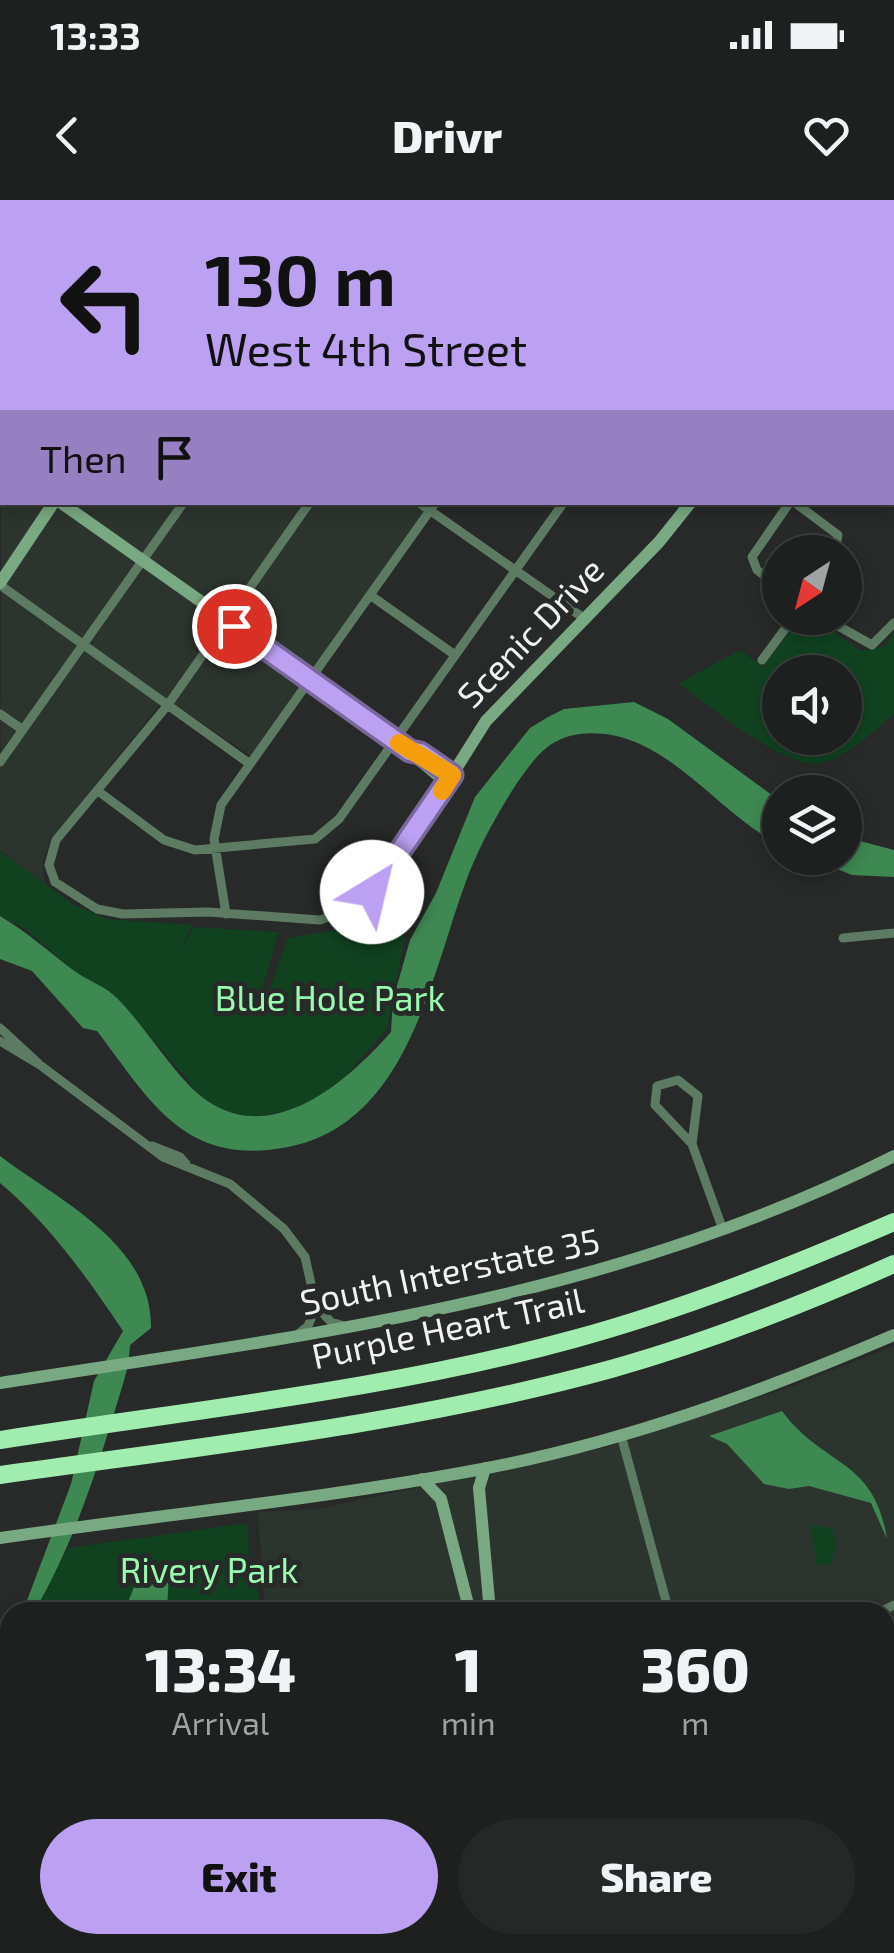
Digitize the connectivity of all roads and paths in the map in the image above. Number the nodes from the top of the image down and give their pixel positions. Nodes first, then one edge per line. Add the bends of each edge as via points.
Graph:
1 (55, 505) edge
2 (61, 505) edge
3 (182, 505) edge
4 (308, 505) edge
5 (562, 505) edge
6 (689, 505) edge
7 (790, 505) edge
8 (796, 505) edge
9 (433, 507) edge
10 (770, 535) edge
11 (834, 535) edge
12 (762, 547) edge
13 (142, 560) junction
14 (516, 570) junction
15 (762, 571) edge
16 (0, 584) edge
17 (370, 595) junction
18 (585, 619) junction
19 (227, 621) junction
20 (894, 623) edge
21 (854, 635) edge
22 (83, 645) junction
23 (455, 654) junction
24 (311, 679) junction
25 (167, 706) junction
26 (0, 714) edge
27 (23, 730) junction
28 (394, 740) junction
29 (0, 762) edge
30 (250, 764) junction
31 (449, 779) junction
32 (98, 791) junction
33 (216, 850) junction
34 (226, 914) junction
35 (894, 934) edge
36 (843, 938) dead end
37 (0, 1028) edge
38 (0, 1041) edge
39 (40, 1065) junction
40 (692, 1144) junction
41 (894, 1156) edge
42 (894, 1222) edge
43 (723, 1230) junction
44 (894, 1264) edge
45 (316, 1306) junction
46 (352, 1327) junction
47 (894, 1335) edge
48 (294, 1337) junction
49 (0, 1383) edge
50 (621, 1435) junction
51 (0, 1440) edge
52 (485, 1468) junction
53 (0, 1474) edge
54 (422, 1479) junction
55 (0, 1538) edge
56 (468, 1602) edge
57 (489, 1602) edge
58 (667, 1602) edge

1 - 16 main road
2 - 13 main road
3 - 13 street
4 - 19 street
5 - 14 street
6 - 18 main road, Scenic Drive
7 - 10 street
8 - 11 street
9 - 14 street
9 - 17 street
12 - 15 street via 752,562
13 - 19 main road
13 - 22 street
14 - 18 street
14 - 23 street
16 - 22 street
17 - 23 street
17 - 24 street
18 - 31 main road, Scenic Drive via 486,721
19 - 24 main road
19 - 25 street
20 - 21 street via 872,645
22 - 25 street
22 - 27 street
23 - 28 street
24 - 28 main road
24 - 30 street
25 - 30 street
25 - 32 street
26 - 27 street
27 - 29 street
28 - 31 main road
28 - 33 street via 324,834
30 - 33 street via 220,806
31 - 34 street, Scenic Drive via 381,881 349,910 304,921
32 - 33 street via 174,845
32 - 34 street, Scenic Drive via 52,847 49,865 59,887 106,911
33 - 34 street
35 - 36 street
37 - 39 street
38 - 39 street
39 - 45 street via 163,1157 230,1184 296,1242 310,1270
40 - 40 street via 698,1096 678,1080 657,1086 655,1105
40 - 43 street
41 - 43 main road, South Interstate 35
42 - 51 highway, Purple Heart Trail via 712,1296 574,1339 450,1368
43 - 46 main road, South Interstate 35 via 576,1279
44 - 53 highway, Purple Heart Trail via 770,1316 612,1369 424,1412
45 - 46 street via 330,1322
45 - 48 street via 308,1326
46 - 48 main road, South Interstate 35
47 - 50 main road via 723,1404
48 - 49 main road, South Interstate 35
50 - 52 main road
50 - 58 street
52 - 54 main road
52 - 57 main road via 480,1488
54 - 55 main road
54 - 56 main road via 442,1498

